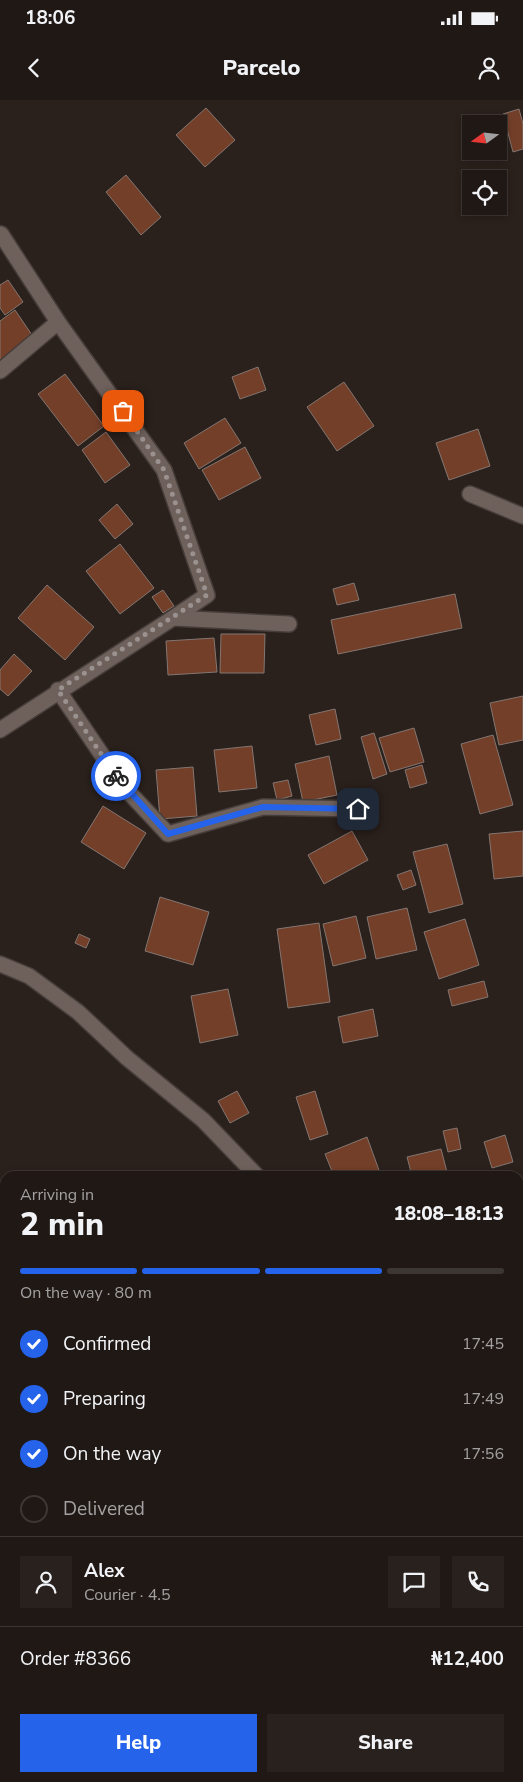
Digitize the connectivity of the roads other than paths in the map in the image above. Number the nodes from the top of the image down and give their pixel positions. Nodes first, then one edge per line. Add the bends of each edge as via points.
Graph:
1 (1, 234) edge
2 (58, 322) junction
3 (0, 371) edge
4 (470, 494) dead end
5 (523, 516) edge
6 (173, 618) junction
7 (289, 624) dead end
8 (58, 690) junction
9 (0, 730) edge
10 (358, 809) dead end
11 (0, 964) edge
12 (252, 1171) edge

1 - 2 street
2 - 3 street
2 - 6 street via 164,470 207,595
4 - 5 street
6 - 7 street
6 - 8 street
8 - 9 street
8 - 10 street via 122,786 168,834 263,807
11 - 12 street via 29,976 78,1012 127,1058 203,1120

